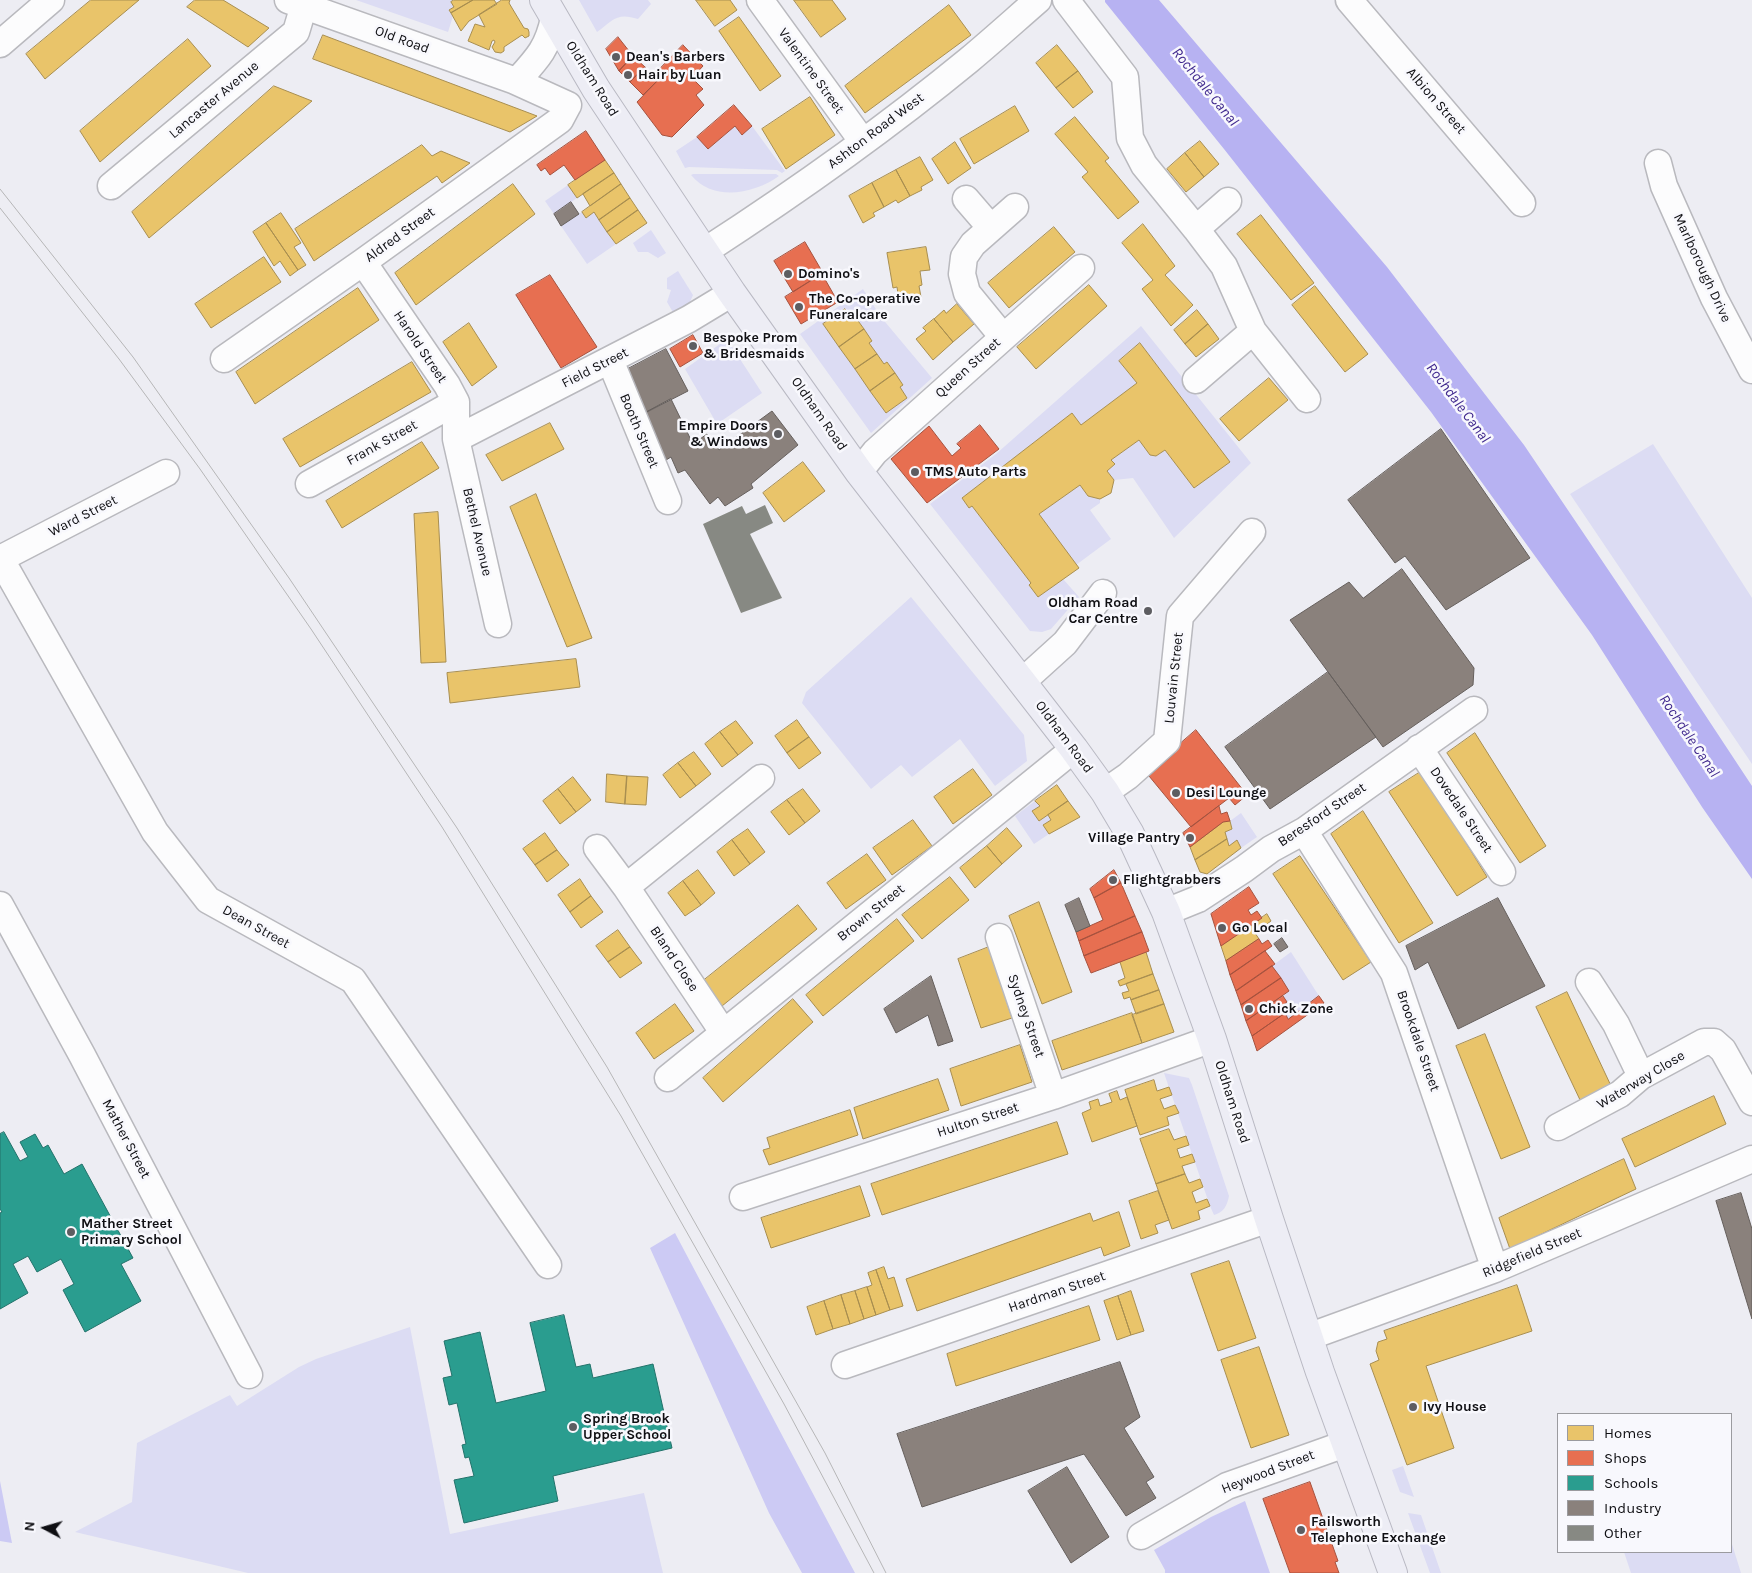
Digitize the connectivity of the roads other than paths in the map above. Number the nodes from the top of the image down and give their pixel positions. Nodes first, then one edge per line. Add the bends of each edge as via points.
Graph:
1 (51, 0) edge
2 (760, 0) edge
3 (1038, 0) edge
4 (1066, 0) edge
5 (1349, 0) edge
6 (296, 3) edge
7 (549, 9) edge
8 (0, 44) edge
9 (517, 81) junction
10 (596, 89) junction
11 (568, 105) junction
12 (863, 142) junction
13 (1658, 163) dead end
14 (111, 186) dead end
15 (966, 199) dead end
16 (1228, 201) dead end
17 (1522, 203) dead end
18 (1016, 207) dead end
19 (991, 228) junction
20 (1196, 229) junction
21 (705, 251) junction
22 (363, 262) junction
23 (1081, 268) dead end
24 (732, 292) junction
25 (1253, 331) junction
26 (1003, 337) junction
27 (224, 359) dead end
28 (610, 360) junction
29 (1752, 370) edge
30 (1196, 380) dead end
31 (1307, 399) dead end
32 (456, 402) junction
33 (456, 440) junction
34 (859, 472) junction
35 (166, 473) dead end
36 (309, 484) dead end
37 (668, 501) dead end
38 (1252, 532) dead end
39 (0, 559) edge
40 (1103, 593) dead end
41 (498, 624) dead end
42 (1023, 681) junction
43 (1474, 710) dead end
44 (1419, 748) junction
45 (1074, 749) junction
46 (761, 778) dead end
47 (1105, 792) junction
48 (1304, 831) junction
49 (597, 848) dead end
50 (1502, 872) dead end
51 (626, 887) junction
52 (0, 905) edge
53 (1166, 912) junction
54 (999, 937) dead end
55 (1589, 982) dead end
56 (723, 1032) junction
57 (1212, 1039) junction
58 (1641, 1076) junction
59 (668, 1078) dead end
60 (1054, 1096) junction
61 (1752, 1102) edge
62 (1558, 1127) dead end
63 (1752, 1159) edge
64 (743, 1197) dead end
65 (1269, 1218) junction
66 (548, 1265) dead end
67 (1496, 1269) junction
68 (1308, 1337) junction
69 (846, 1365) dead end
70 (249, 1374) dead end
71 (1345, 1444) junction
72 (1141, 1536) dead end
73 (1393, 1573) edge

1 - 8 street
2 - 12 street, Valentine Street
3 - 12 street, Ashton Road West via 969,60
4 - 20 street via 1125,77 1130,138 1144,165
5 - 17 street, Albion Street
6 - 9 street, Old Road
6 - 14 street, Lancaster Avenue via 296,32
7 - 9 street via 552,30 542,52
7 - 10 highway, Oldham Road
9 - 11 street, Old Road
10 - 11 street
10 - 21 highway, Oldham Road
11 - 22 street, Aldred Street via 560,120
12 - 21 street, Ashton Road West
13 - 29 street, Marlborough Drive via 1664,186 1714,298
15 - 19 street
16 - 20 street
18 - 19 street
19 - 26 street via 964,257 962,274 967,293
20 - 25 street via 1224,266
21 - 24 highway, Oldham Road
22 - 27 street, Aldred Street
22 - 32 street, Harold Street
23 - 26 street, Queen Street
24 - 28 street, Field Street via 689,319
24 - 34 highway, Oldham Road
25 - 30 street
25 - 31 street
26 - 34 street, Queen Street via 875,452
28 - 33 street, Field Street
28 - 37 street, Booth Street
32 - 33 street
32 - 36 street, Frank Street
33 - 41 street, Bethel Avenue
34 - 42 highway, Oldham Road
35 - 39 street, Ward Street
38 - 47 street, Louvain Street via 1180,616 1167,741
39 - 66 street, Dean Street via 160,840 208,900 353,980
40 - 42 street via 1065,643
42 - 45 highway, Oldham Road
43 - 44 street, Beresford Street
44 - 48 street, Beresford Street
44 - 50 street, Dovedale Street
45 - 47 highway, Oldham Road
45 - 56 street, Brown Street
46 - 51 street
47 - 53 highway, Oldham Road via 1130,834
48 - 53 street, Beresford Street via 1271,849 1198,899
48 - 67 street, Brookdale Street via 1394,973
49 - 51 street, Bland Close
51 - 56 street, Bland Close
52 - 70 street, Mather Street
53 - 57 highway, Oldham Road
54 - 60 street, Sydney Street
55 - 58 street via 1616,1024
56 - 59 street, Brown Street
57 - 60 street, Hulton Street
57 - 65 highway, Oldham Road
58 - 61 street, Waterway Close via 1704,1042 1714,1042 1723,1050
58 - 62 street, Waterway Close via 1620,1094
60 - 64 street, Hulton Street
63 - 67 street, Ridgefield Street
65 - 68 highway, Oldham Road
65 - 69 street, Hardman Street
67 - 68 street, Ridgefield Street
68 - 71 highway, Oldham Road
71 - 72 street, Heywood Street via 1227,1486
71 - 73 highway, Oldham Road

